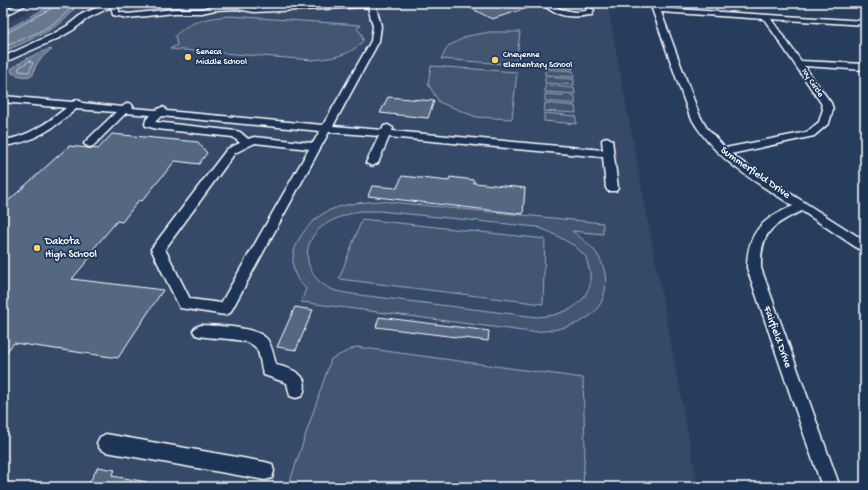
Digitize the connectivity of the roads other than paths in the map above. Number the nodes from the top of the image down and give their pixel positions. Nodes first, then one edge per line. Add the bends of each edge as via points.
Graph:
1 (25, 3) edge
2 (96, 3) edge
3 (114, 4) edge
4 (354, 4) edge
5 (371, 4) edge
6 (237, 5) edge
7 (315, 5) edge
8 (549, 6) dead end
9 (656, 7) edge
10 (590, 10) dead end
11 (93, 12) junction
12 (3, 15) edge
13 (766, 17) junction
14 (865, 23) edge
15 (3, 60) edge
16 (799, 63) junction
17 (865, 67) edge
18 (3, 94) edge
19 (3, 99) edge
20 (78, 102) junction
21 (128, 107) junction
22 (162, 110) junction
23 (278, 121) junction
24 (328, 125) junction
25 (386, 130) junction
26 (265, 141) junction
27 (3, 143) edge
28 (89, 144) dead end
29 (247, 144) junction
30 (316, 146) junction
31 (723, 152) junction
32 (372, 163) dead end
33 (612, 188) dead end
34 (803, 206) junction
35 (865, 247) edge
36 (201, 331) dead end
37 (296, 391) dead end
38 (106, 443) dead end
39 (265, 471) dead end
40 (831, 487) edge

1 - 12 street
2 - 11 street
3 - 6 street via 118,15 128,16 202,11
3 - 11 street
4 - 5 street
4 - 7 street
5 - 24 street via 377,26 375,41
6 - 7 street via 254,10
8 - 10 street via 553,10 568,13 584,14
9 - 13 street
9 - 31 street, Summerfield Drive via 696,120 704,134
11 - 15 street via 56,36
13 - 14 street
13 - 16 street, Ivy Circle
16 - 17 street
16 - 31 street, Ivy Circle via 826,103 828,110 824,123 810,134
18 - 20 street
19 - 20 street
20 - 21 street
20 - 27 street via 44,130 14,142
21 - 22 street
21 - 28 street
22 - 23 street
22 - 29 street via 150,124 236,134
23 - 24 street
23 - 26 street
24 - 25 street
24 - 30 street
25 - 32 street
25 - 33 street via 608,147
26 - 29 street via 254,140
26 - 30 street
29 - 30 street via 231,151 158,249 185,304 225,309
31 - 34 street, Summerfield Drive
34 - 35 street, Summerfield Drive
34 - 40 street, Fairfield Drive via 780,216 765,227 755,246 754,268
36 - 37 street via 257,340 262,344 270,370 291,375 297,385
38 - 39 street

